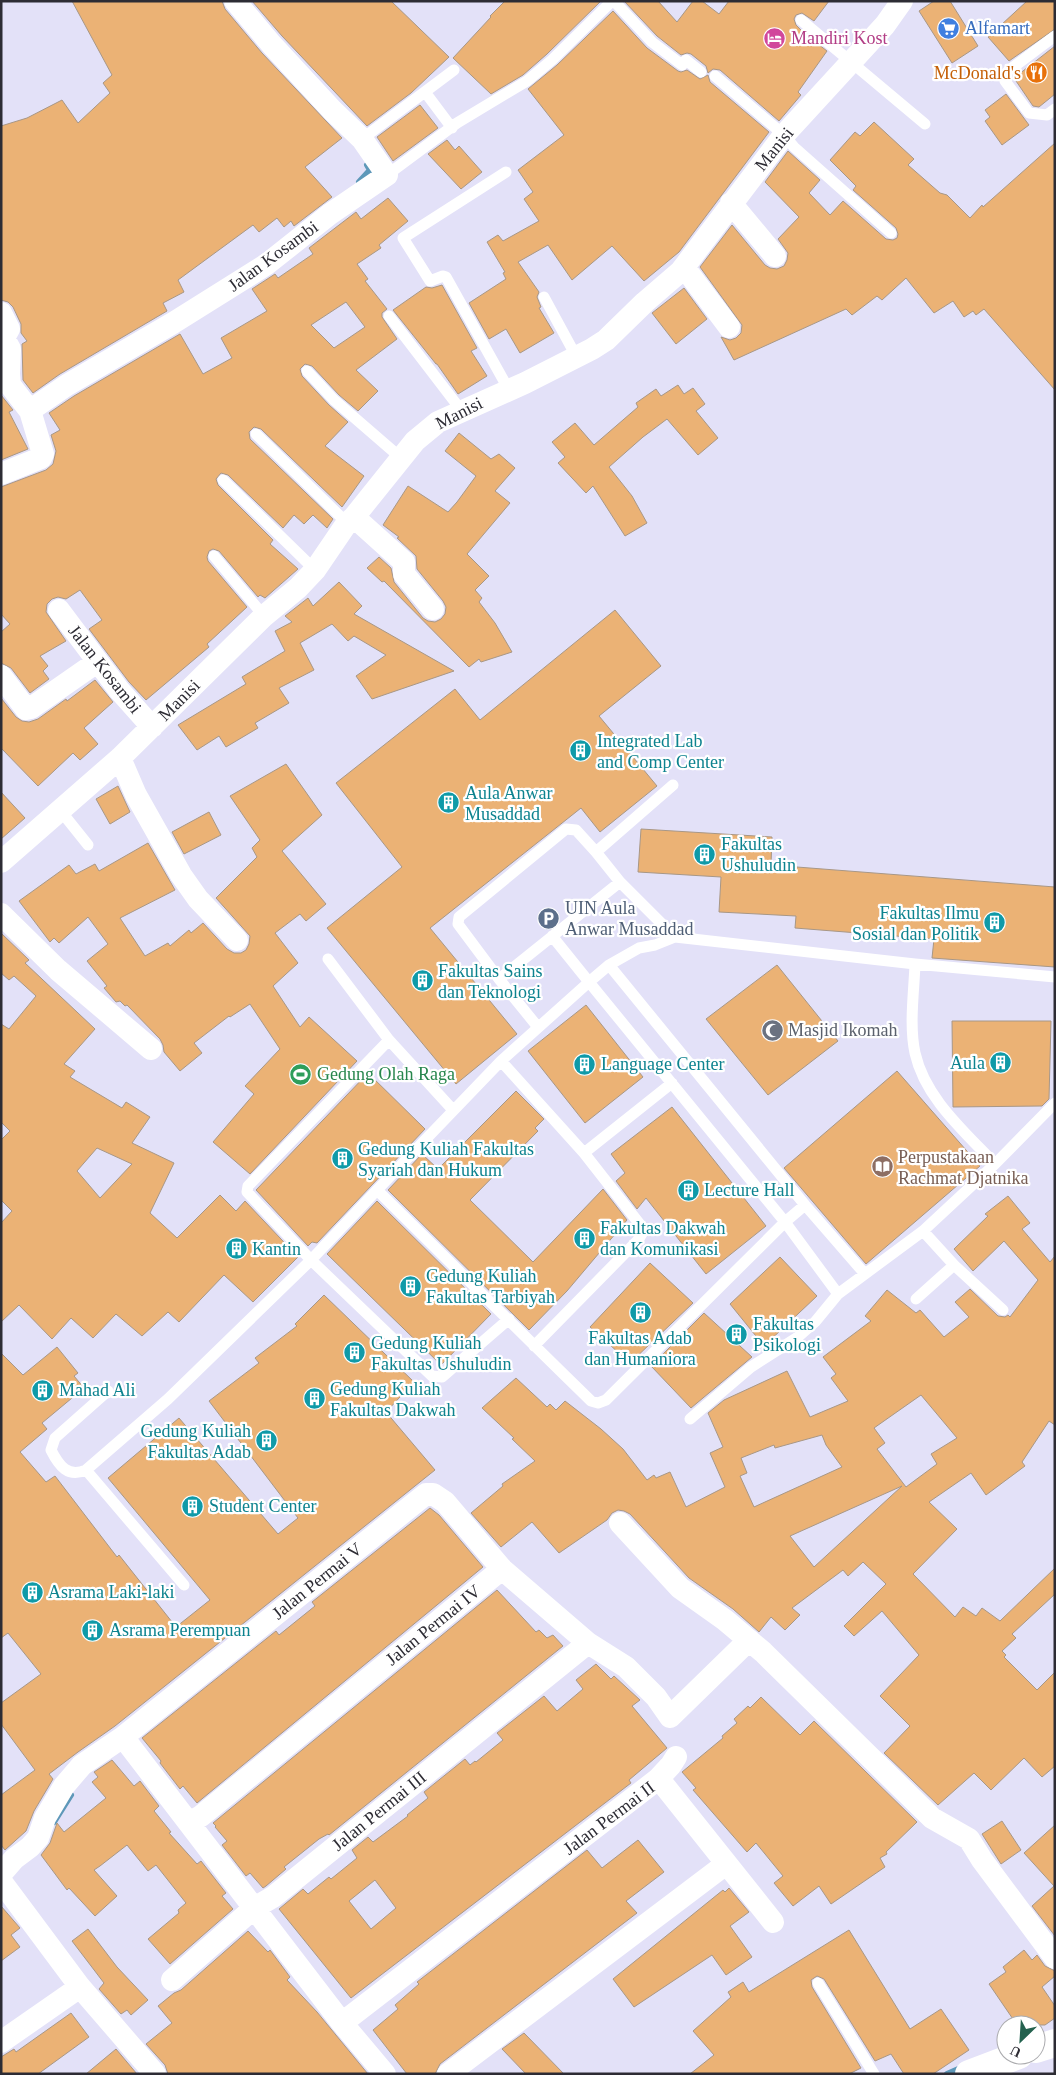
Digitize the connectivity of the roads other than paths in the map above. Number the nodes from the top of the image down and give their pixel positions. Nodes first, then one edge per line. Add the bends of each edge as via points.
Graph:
1 (235, 1) edge
2 (613, 1) edge
3 (902, 1) edge
4 (801, 20) dead end
5 (1055, 36) edge
6 (851, 63) junction
7 (454, 70) dead end
8 (701, 72) dead end
9 (715, 76) dead end
10 (425, 92) junction
11 (1055, 109) edge
12 (925, 124) dead end
13 (452, 128) junction
14 (784, 135) junction
15 (362, 139) junction
16 (506, 172) dead end
17 (387, 175) junction
18 (732, 203) junction
19 (891, 233) dead end
20 (775, 256) dead end
21 (681, 271) junction
22 (544, 297) dead end
23 (1, 313) edge
24 (389, 316) dead end
25 (729, 327) dead end
26 (576, 356) junction
27 (307, 371) dead end
28 (509, 390) junction
29 (461, 410) junction
30 (30, 411) junction
31 (256, 434) dead end
32 (401, 458) junction
33 (6, 472) edge
34 (223, 480) dead end
35 (351, 520) junction
36 (214, 556) dead end
37 (315, 570) junction
38 (434, 609) dead end
39 (59, 610) dead end
40 (264, 616) junction
41 (97, 662) junction
42 (1, 676) edge
43 (152, 727) junction
44 (120, 758) junction
45 (673, 785) dead end
46 (60, 810) junction
47 (88, 845) dead end
48 (596, 852) junction
49 (1, 862) edge
50 (620, 882) junction
51 (1, 914) edge
52 (552, 936) junction
53 (675, 937) junction
54 (237, 940) dead end
55 (328, 959) dead end
56 (916, 964) junction
57 (609, 965) junction
58 (1055, 977) edge
59 (499, 979) junction
60 (589, 982) junction
61 (537, 1026) junction
62 (389, 1040) junction
63 (151, 1049) dead end
64 (501, 1061) junction
65 (672, 1083) junction
66 (1055, 1102) edge
67 (454, 1110) junction
68 (584, 1153) junction
69 (995, 1164) junction
70 (377, 1190) junction
71 (805, 1205) junction
72 (785, 1222) junction
73 (923, 1231) junction
74 (311, 1260) junction
75 (954, 1265) junction
76 (865, 1274) junction
77 (838, 1294) junction
78 (916, 1300) dead end
79 (1003, 1310) dead end
80 (509, 1319) junction
81 (534, 1346) junction
82 (108, 1391) dead end
83 (690, 1418) dead end
84 (86, 1470) junction
85 (620, 1523) dead end
86 (502, 1569) junction
87 (184, 1584) dead end
88 (749, 1640) junction
89 (588, 1643) junction
90 (123, 1737) junction
91 (676, 1757) dead end
92 (658, 1779) junction
93 (189, 1823) junction
94 (726, 1864) junction
95 (1, 1874) edge
96 (1, 1881) edge
97 (254, 1908) junction
98 (773, 1922) dead end
99 (1055, 1958) edge
100 (172, 1980) dead end
101 (818, 1983) dead end
102 (80, 1987) junction
103 (342, 2023) junction
104 (1, 2042) edge
105 (996, 2064) edge
106 (155, 2074) edge
107 (385, 2074) edge
108 (448, 2074) edge
109 (874, 2074) edge
110 (969, 2074) edge

1 - 15 street via 312,89
2 - 8 lane via 652,42 682,65 686,60
2 - 13 lane via 527,81
3 - 6 street, Manisi
4 - 6 lane
5 - 11 lane via 1008,70 1005,81 1029,113 1047,116
6 - 12 lane
6 - 14 street, Manisi
7 - 10 lane
9 - 14 lane
10 - 13 lane
10 - 15 lane
13 - 17 lane
14 - 18 street, Manisi
14 - 19 lane
15 - 17 street
16 - 28 lane via 403,238 430,280 446,277
17 - 30 street, Jalan Kosambi via 330,214 267,264 173,324 67,385
18 - 20 street
18 - 21 street, Manisi
21 - 25 street via 690,275
21 - 26 street, Manisi via 606,340
22 - 26 lane
23 - 30 street via 9,329 4,338 10,349 10,385
24 - 29 lane
26 - 28 street, Manisi
27 - 32 lane via 334,400
28 - 29 street, Manisi
29 - 32 street, Manisi via 438,422
30 - 33 street via 44,454
31 - 35 lane
32 - 35 street, Manisi
34 - 37 lane
35 - 37 street, Manisi
35 - 38 street via 404,562 404,574
36 - 40 lane
37 - 40 street, Manisi
39 - 41 street, Jalan Kosambi
40 - 43 street, Manisi
41 - 42 street via 26,709
41 - 43 street, Jalan Kosambi
43 - 44 street, Manisi
44 - 46 street, Manisi
44 - 54 street via 136,795 181,875 198,899
45 - 48 lane
46 - 47 lane
46 - 49 street, Manisi
48 - 50 lane
48 - 59 lane via 576,830 566,828 459,917 458,924
50 - 52 lane
50 - 53 lane
51 - 63 street via 58,970
52 - 59 lane
52 - 60 lane
53 - 56 lane
53 - 57 lane via 639,948
55 - 62 lane
56 - 58 lane
56 - 69 lane via 915,1052 923,1077 939,1103
57 - 60 lane
57 - 71 lane
59 - 61 lane
60 - 61 lane
60 - 65 lane
61 - 64 lane
62 - 67 lane
62 - 74 lane via 248,1186 250,1197
64 - 67 lane
64 - 68 lane
65 - 68 lane
65 - 72 lane
66 - 69 lane
67 - 70 lane
68 - 81 lane via 643,1232
69 - 73 lane
70 - 74 lane
70 - 80 lane
71 - 72 lane
71 - 76 lane
72 - 77 lane
72 - 81 lane via 606,1400 591,1401
73 - 75 lane
73 - 76 lane
74 - 80 lane via 436,1378 442,1377
74 - 84 lane via 168,1400
75 - 78 lane
75 - 79 lane
76 - 77 lane
77 - 83 lane via 798,1337 751,1367
80 - 81 lane
82 - 84 lane via 55,1438 51,1450 67,1471 77,1474
84 - 87 lane
85 - 88 street via 680,1588
86 - 89 street
86 - 90 street, Jalan Permai V via 445,1502 434,1494 426,1494
86 - 93 street, Jalan Permai IV
88 - 89 street via 670,1717 656,1697 626,1667
88 - 99 street via 932,1818 969,1839
89 - 97 street, Jalan Permai III via 273,1897
90 - 93 street
90 - 95 street via 82,1765 64,1786 34,1843
91 - 92 street
92 - 94 street, Jalan Permai II
92 - 103 street, Jalan Permai II
93 - 97 street
94 - 98 street, Jalan Permai II
94 - 108 street
96 - 102 street
97 - 100 street, Jalan Permai III
97 - 103 street
101 - 109 lane
102 - 104 street
102 - 106 street
103 - 107 street
105 - 110 street

